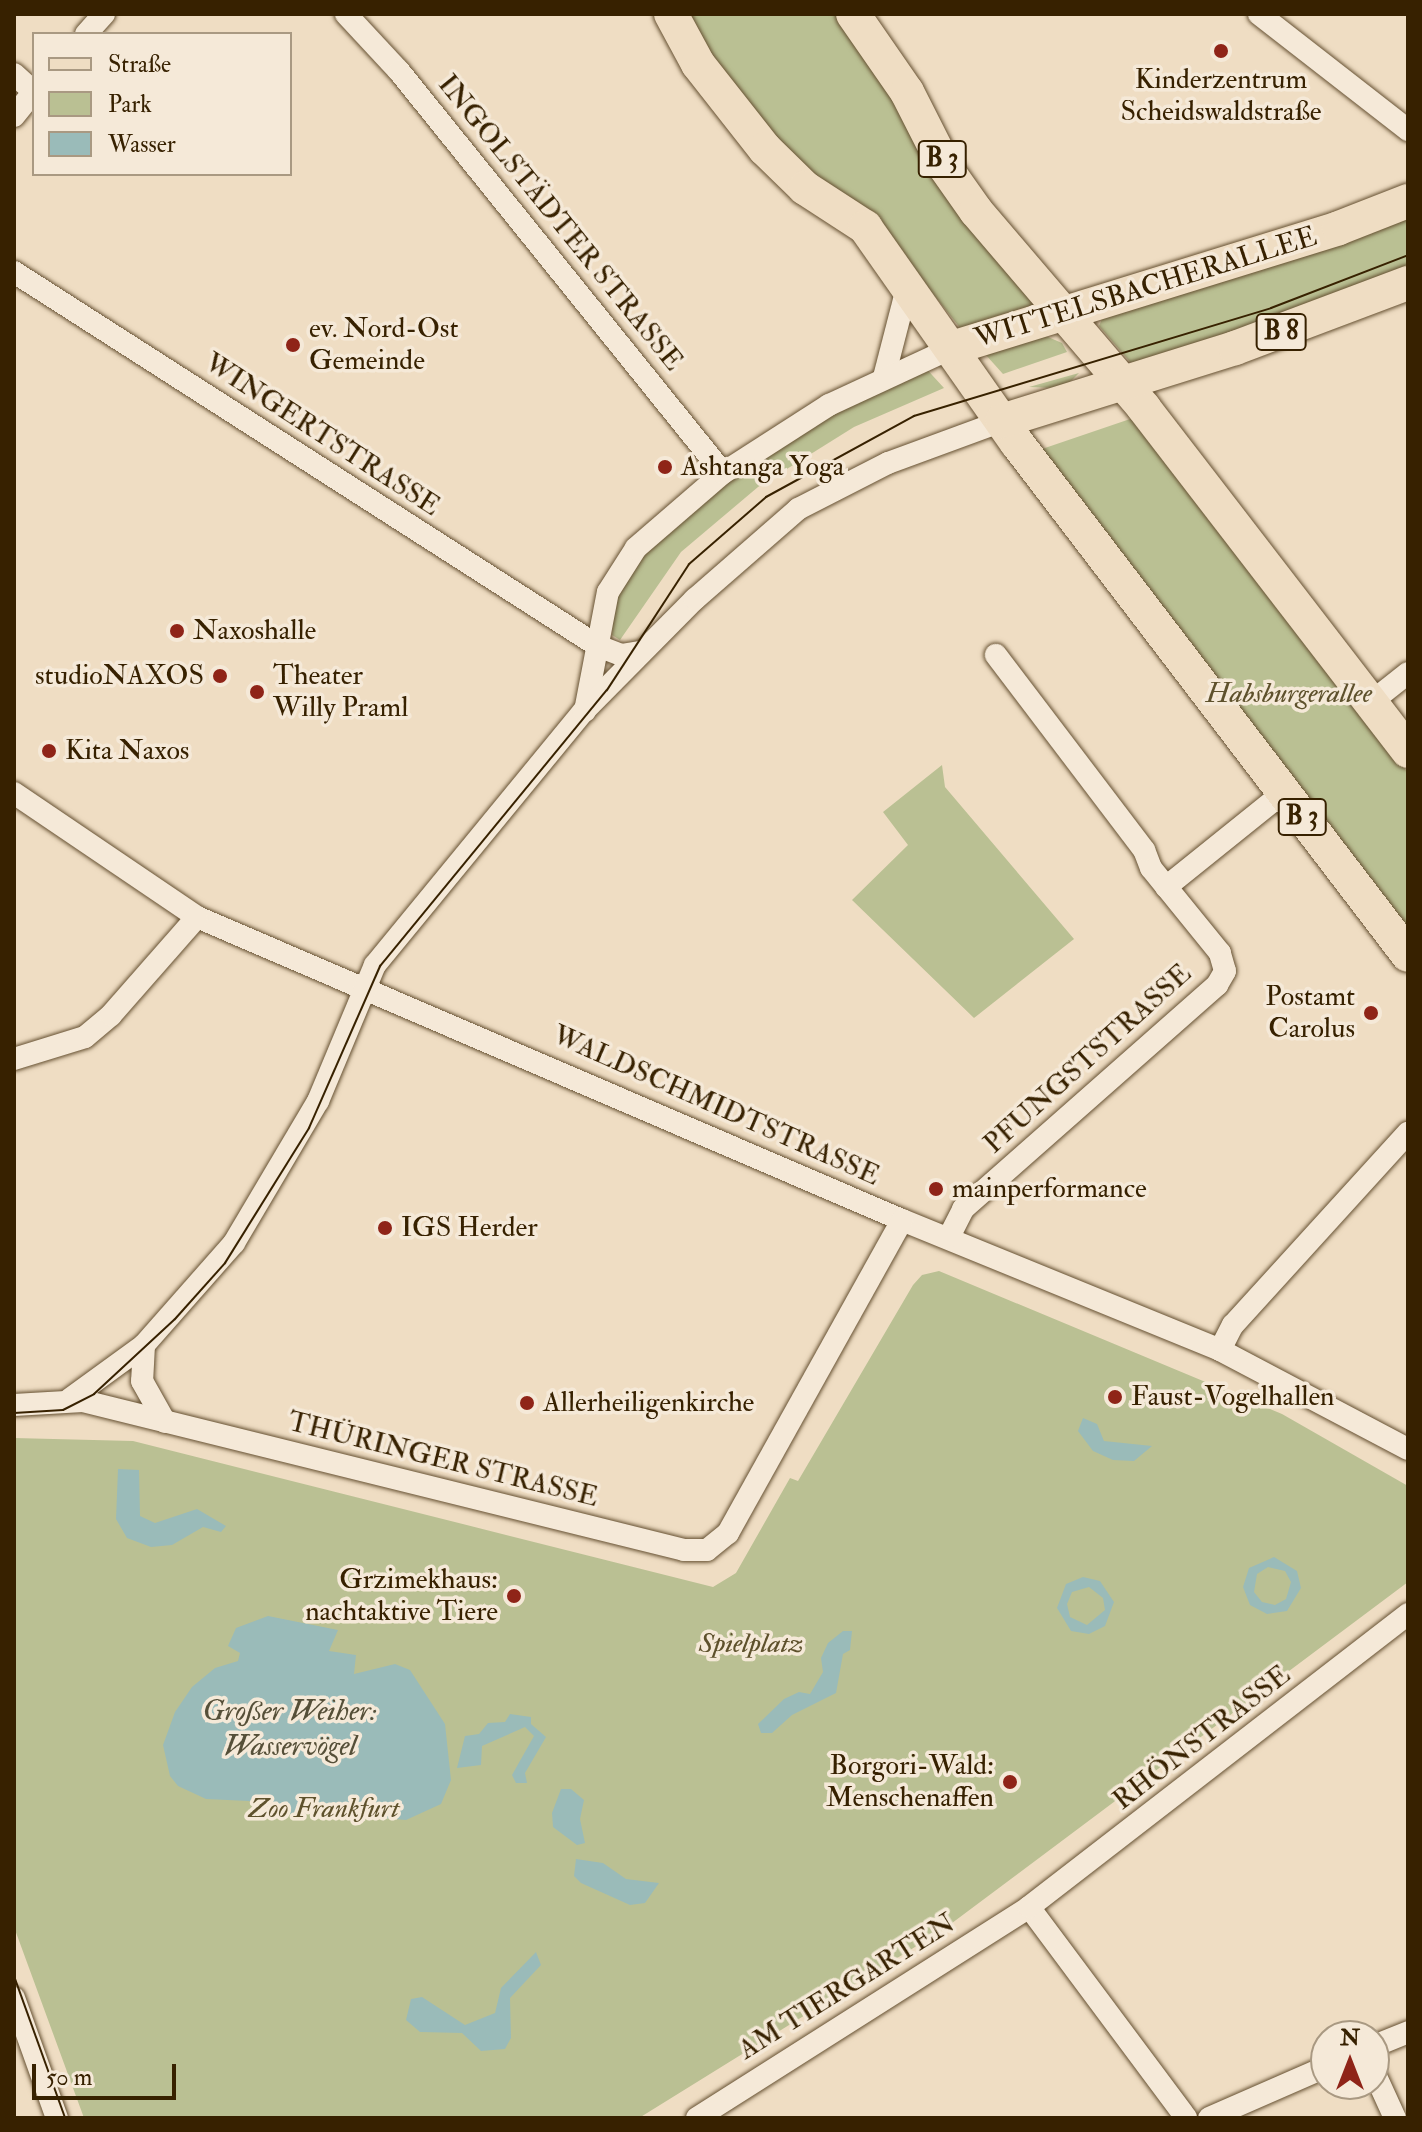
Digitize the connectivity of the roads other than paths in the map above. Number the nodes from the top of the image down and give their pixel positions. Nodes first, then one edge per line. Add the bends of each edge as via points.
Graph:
1 (104, 14) edge
2 (346, 14) edge
3 (671, 14) edge
4 (853, 14) edge
5 (1259, 14) edge
6 (88, 32) edge
7 (14, 74) edge
8 (32, 90) edge
9 (32, 94) edge
10 (14, 116) edge
11 (1408, 130) edge
12 (1408, 201) edge
13 (14, 272) edge
14 (1408, 283) edge
15 (908, 284) junction
16 (1064, 316) junction
17 (1092, 347) junction
18 (952, 348) junction
19 (884, 377) junction
20 (972, 377) junction
21 (1125, 385) junction
22 (1064, 403) junction
23 (1002, 421) junction
24 (723, 473) junction
25 (598, 646) junction
26 (641, 652) junction
27 (996, 655) dead end
28 (1408, 673) edge
29 (1370, 703) junction
30 (584, 711) junction
31 (1408, 751) edge
32 (14, 793) edge
33 (1283, 793) junction
34 (1166, 887) junction
35 (197, 917) junction
36 (1408, 955) edge
37 (363, 988) junction
38 (14, 1059) edge
39 (1408, 1133) edge
40 (902, 1220) junction
41 (949, 1237) junction
42 (144, 1345) junction
43 (1220, 1350) junction
44 (70, 1399) junction
45 (14, 1405) edge
46 (165, 1422) junction
47 (1408, 1449) edge
48 (1408, 1614) edge
49 (1029, 1907) junction
50 (14, 1998) edge
51 (1310, 2074) edge
52 (57, 2118) edge
53 (697, 2118) edge
54 (1186, 2118) edge
55 (1209, 2118) edge

1 - 6 street
2 - 24 street, INGOLSTÄDTER STRASSE via 399,71
3 - 15 main road, B 3 via 698,64 765,149 805,188 865,227
4 - 16 main road, B 3 via 907,92 945,167
5 - 11 street
7 - 8 street
9 - 10 street
12 - 16 main road, WITTELSBACHERALLEE
13 - 25 street, WINGERTSTRASSE
14 - 21 main road, WITTELSBACHERALLEE / B 8
15 - 18 main road, B 3
15 - 19 street
16 - 17 main road, B 3
16 - 18 main road, WITTELSBACHERALLEE
17 - 21 main road, B 3
17 - 22 main road via 1091,368
18 - 19 street, WITTELSBACHERALLEE
18 - 20 main road, B 3
19 - 24 street, WITTELSBACHERALLEE via 829,405
20 - 22 main road
20 - 23 main road, B 3
21 - 22 main road, WITTELSBACHERALLEE / B 8
21 - 29 main road, B 3
22 - 23 main road, WITTELSBACHERALLEE / B 8
23 - 26 street, WITTELSBACHERALLEE via 959,433 813,499
23 - 33 main road, B 3
24 - 25 street, WITTELSBACHERALLEE via 622,564 606,598
25 - 26 street via 621,655
25 - 30 street, WITTELSBACHERALLEE
26 - 30 street, WITTELSBACHERALLEE
27 - 34 street, PFUNGSTSTRASSE via 1144,850
28 - 29 street
29 - 31 main road, B 3
30 - 37 street, WITTELSBACHERALLEE via 381,958
32 - 35 street, WALDSCHMIDTSTRASSE
33 - 34 street
33 - 36 main road, B 3
34 - 41 street, PFUNGSTSTRASSE via 1220,953 1225,971 1217,985 963,1209
35 - 37 street, WALDSCHMIDTSTRASSE
35 - 38 street via 85,1037
37 - 40 street, WALDSCHMIDTSTRASSE
37 - 42 street, WITTELSBACHERALLEE via 329,1077 287,1160 227,1252
39 - 43 street via 1233,1325
40 - 41 street, WALDSCHMIDTSTRASSE
40 - 46 street, THÜRINGER STRASSE via 728,1533 707,1550 684,1550
41 - 43 street, WALDSCHMIDTSTRASSE
42 - 44 street, WITTELSBACHERALLEE
42 - 46 street via 142,1381
43 - 47 street, WALDSCHMIDTSTRASSE
44 - 45 street, THÜRINGER STRASSE
44 - 46 street, THÜRINGER STRASSE
48 - 49 street, RHÖNSTRASSE
49 - 53 street, AM TIERGARTEN
49 - 54 street
50 - 52 street
51 - 55 street

